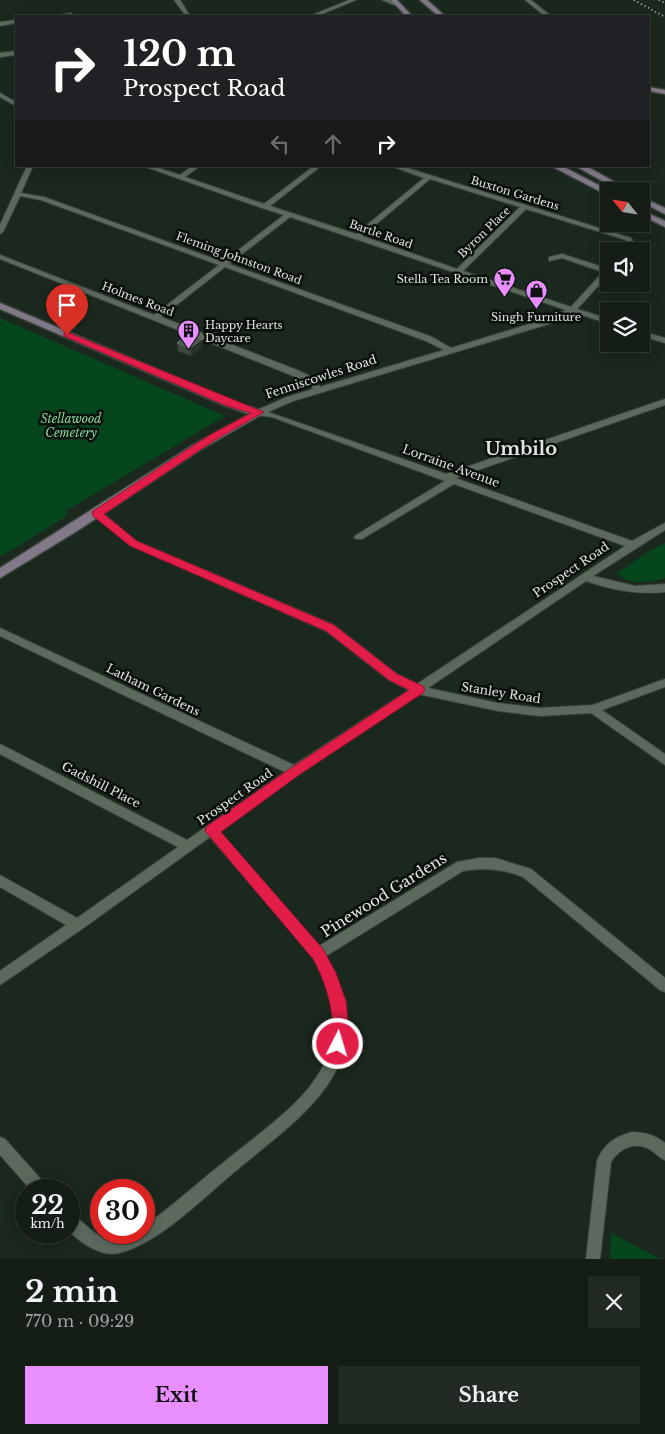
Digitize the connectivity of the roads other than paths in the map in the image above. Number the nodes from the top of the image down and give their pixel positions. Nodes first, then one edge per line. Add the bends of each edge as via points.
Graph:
1 (177, 0) edge
2 (354, 0) edge
3 (385, 0) edge
4 (394, 0) edge
5 (422, 0) edge
6 (528, 0) edge
7 (400, 5) junction
8 (187, 15) edge
9 (316, 15) edge
10 (408, 15) edge
11 (429, 15) edge
12 (441, 15) edge
13 (547, 15) edge
14 (15, 22) edge
15 (0, 24) edge
16 (15, 53) edge
17 (0, 55) edge
18 (650, 89) edge
19 (665, 92) edge
20 (0, 95) edge
21 (655, 99) dead end
22 (665, 100) edge
23 (15, 103) edge
24 (30, 167) edge
25 (149, 167) edge
26 (196, 167) edge
27 (317, 167) edge
28 (397, 167) edge
29 (558, 167) edge
30 (582, 167) edge
31 (429, 177) junction
32 (180, 178) junction
33 (610, 182) edge
34 (600, 189) edge
35 (18, 194) junction
36 (650, 204) edge
37 (525, 206) junction
38 (264, 207) junction
39 (665, 211) edge
40 (288, 215) junction
41 (650, 216) edge
42 (2, 222) edge
43 (665, 224) edge
44 (0, 232) edge
45 (356, 237) junction
46 (630, 242) edge
47 (0, 257) edge
48 (552, 259) dead end
49 (224, 265) junction
50 (600, 268) edge
51 (458, 272) junction
52 (600, 279) edge
53 (0, 306) edge
54 (572, 310) junction
55 (156, 317) junction
56 (600, 319) edge
57 (650, 336) edge
58 (665, 341) edge
59 (450, 350) junction
60 (319, 391) junction
61 (665, 402) edge
62 (259, 412) junction
63 (449, 479) junction
64 (97, 513) junction
65 (665, 526) edge
66 (359, 537) dead end
67 (633, 545) junction
68 (0, 574) edge
69 (585, 577) junction
70 (665, 588) edge
71 (0, 632) edge
72 (665, 684) edge
73 (419, 690) junction
74 (594, 708) junction
75 (0, 748) edge
76 (665, 760) edge
77 (295, 771) junction
78 (212, 831) junction
79 (189, 847) junction
80 (0, 881) edge
81 (78, 925) junction
82 (318, 954) junction
83 (0, 979) edge
84 (665, 986) edge
85 (0, 1144) edge
86 (665, 1152) edge
87 (31, 1179) edge
88 (80, 1233) edge
89 (594, 1259) edge

1 - 8 street
2 - 9 street
3 - 7 street
4 - 7 street
5 - 11 street
5 - 12 street
6 - 13 street
7 - 10 street
14 - 15 street
16 - 17 street
18 - 19 street
20 - 23 street
21 - 22 street
24 - 35 street
25 - 32 street, Bartle Road
26 - 32 street
27 - 38 street
28 - 31 street, Buxton Gardens
29 - 34 street
30 - 33 street
31 - 37 street, Buxton Gardens
31 - 45 street
32 - 38 street, Bartle Road
35 - 42 street
35 - 49 street, Fleming Johnston Road via 42,198
36 - 39 street
37 - 46 street, Buxton Gardens
37 - 51 street, Byron Place
38 - 40 street, Bartle Road
40 - 45 street, Bartle Road
40 - 49 street
41 - 43 street
42 - 44 street
45 - 51 street, Bartle Road
47 - 55 street, Holmes Road
48 - 50 street via 562,256
49 - 55 street
49 - 59 street, Fleming Johnston Road via 434,341
51 - 54 street, Bartle Road
52 - 54 street, Fenniscowles Road
53 - 62 street via 230,404
54 - 56 street, Bartle Road
54 - 59 street, Fenniscowles Road via 532,326
55 - 60 street, Holmes Road via 294,372 309,379
57 - 58 street
59 - 60 street, Fenniscowles Road
60 - 62 street, Fenniscowles Road
61 - 63 street
62 - 63 street, Lorraine Avenue
62 - 64 street, Fenniscowles Road via 212,438
63 - 66 street
63 - 67 street, Lorraine Avenue
64 - 68 street, Fenniscowles Road
64 - 73 street, Stanley Road via 133,543 330,628 393,677
65 - 67 street, Prospect Road
67 - 69 street, Prospect Road
69 - 70 street via 620,587
69 - 73 street, Prospect Road
71 - 77 street, Latham Gardens
72 - 74 street, Stanley Road
73 - 74 street, Stanley Road via 540,712
73 - 77 street, Prospect Road
74 - 76 street
75 - 79 street, Gadshill Place
77 - 78 street, Prospect Road
78 - 79 street, Prospect Road
78 - 82 street
79 - 81 street, Prospect Road
80 - 81 street
81 - 83 street, Prospect Road
82 - 84 street, Pinewood Gardens via 461,866 483,862 504,864 526,873
82 - 88 street via 331,978 338,1001 341,1030 326,1079 294,1114 163,1222 118,1246 96,1242
85 - 87 street
86 - 89 street via 650,1142 633,1138 619,1141 608,1150 604,1160

